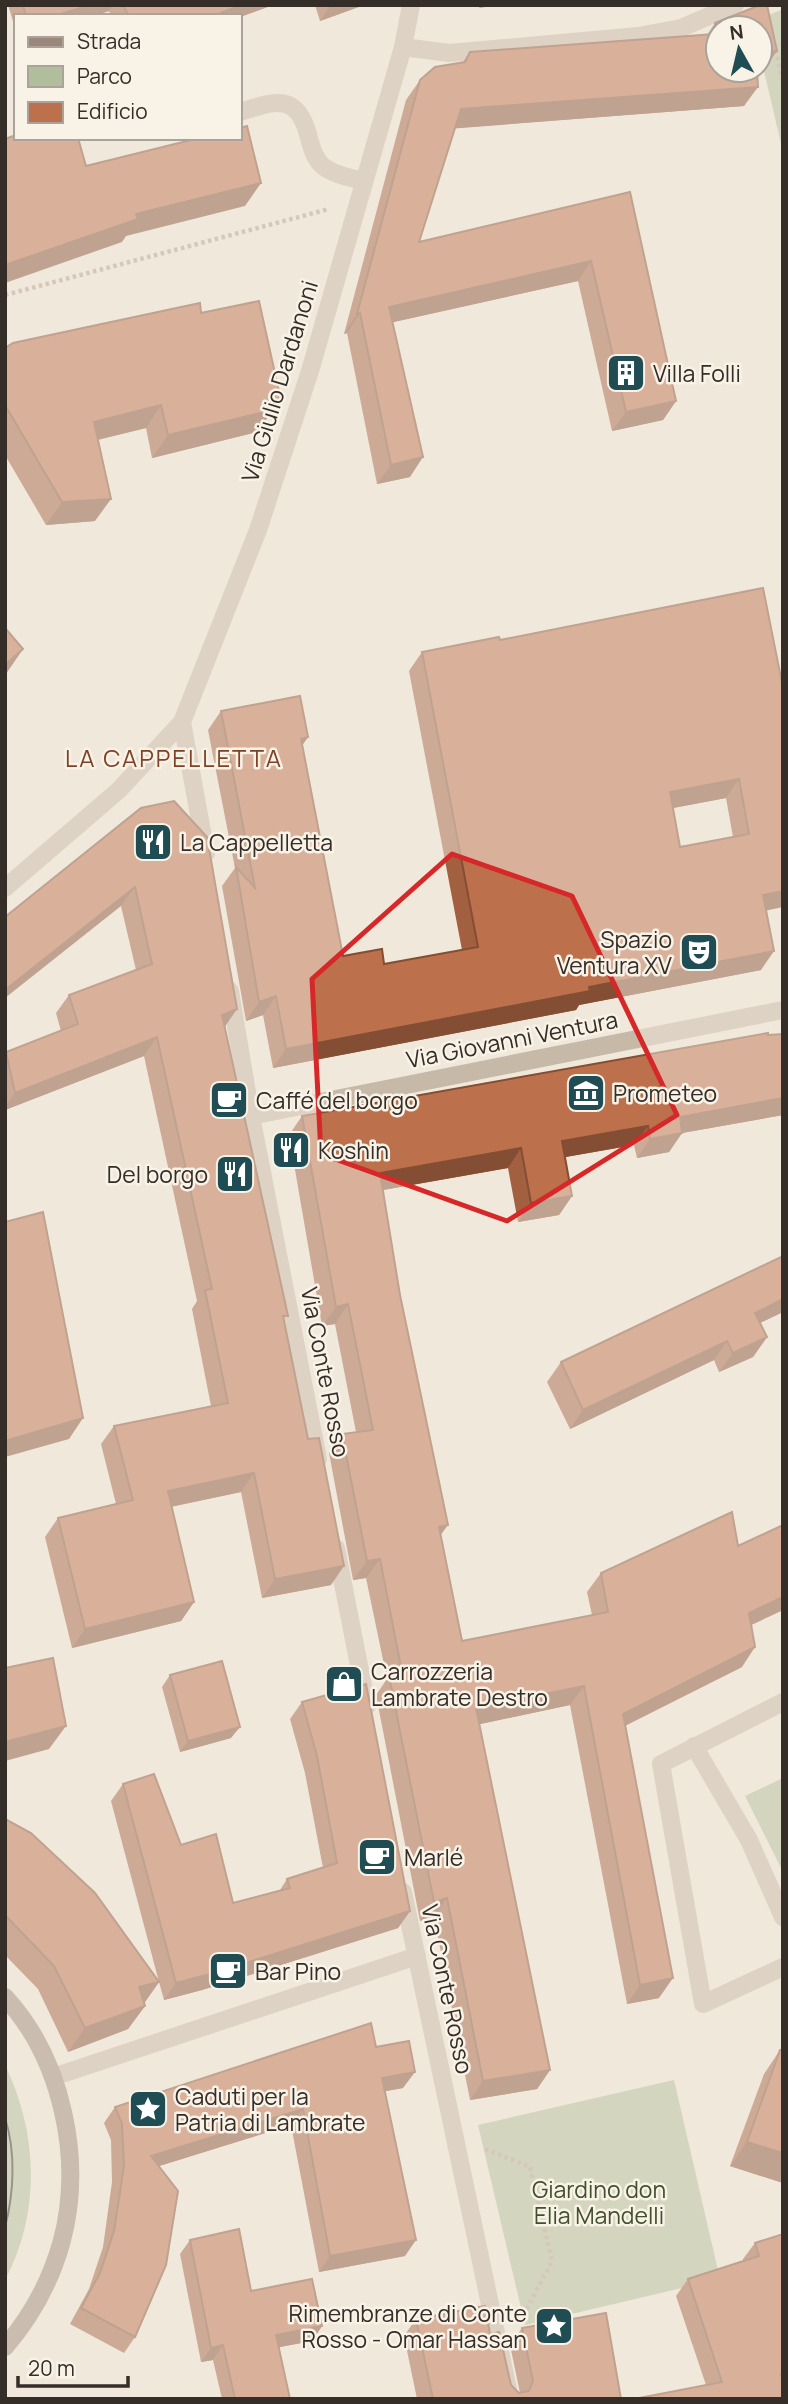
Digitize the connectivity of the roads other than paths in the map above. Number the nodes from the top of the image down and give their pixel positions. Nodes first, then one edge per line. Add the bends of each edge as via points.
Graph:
1 (411, 5) edge
2 (735, 5) edge
3 (403, 47) junction
4 (242, 112) edge
5 (364, 181) junction
6 (182, 722) junction
7 (208, 864) edge
8 (5, 888) edge
9 (226, 970) edge
10 (783, 1010) edge
11 (251, 1116) junction
12 (321, 1471) edge
13 (331, 1526) edge
14 (783, 1702) edge
15 (369, 1718) edge
16 (694, 1746) junction
17 (398, 1869) edge
18 (783, 1917) edge
19 (416, 1956) junction
20 (783, 1968) edge
21 (5, 1997) edge
22 (53, 2077) junction
23 (5, 2347) edge
24 (510, 2399) edge

1 - 3 street, Via Giulio Dardanoni
2 - 3 street via 681,28 638,36 449,53
3 - 5 street, Via Giulio Dardanoni
4 - 5 street via 276,102 298,110 316,158 324,167
5 - 6 street, Via Giulio Dardanoni via 310,371 258,530
6 - 7 street
6 - 8 street via 119,790
9 - 11 street, Via Conte Rosso
10 - 11 street, Via Giovanni Ventura
11 - 12 street, Via Conte Rosso
13 - 15 street
14 - 16 street
16 - 18 street via 749,1840
16 - 20 street via 660,1763 704,2004
17 - 19 street, Via Conte Rosso
19 - 22 street
19 - 24 street, Via Conte Rosso
21 - 22 street
22 - 23 street via 69,2162 61,2243 45,2287 22,2328

